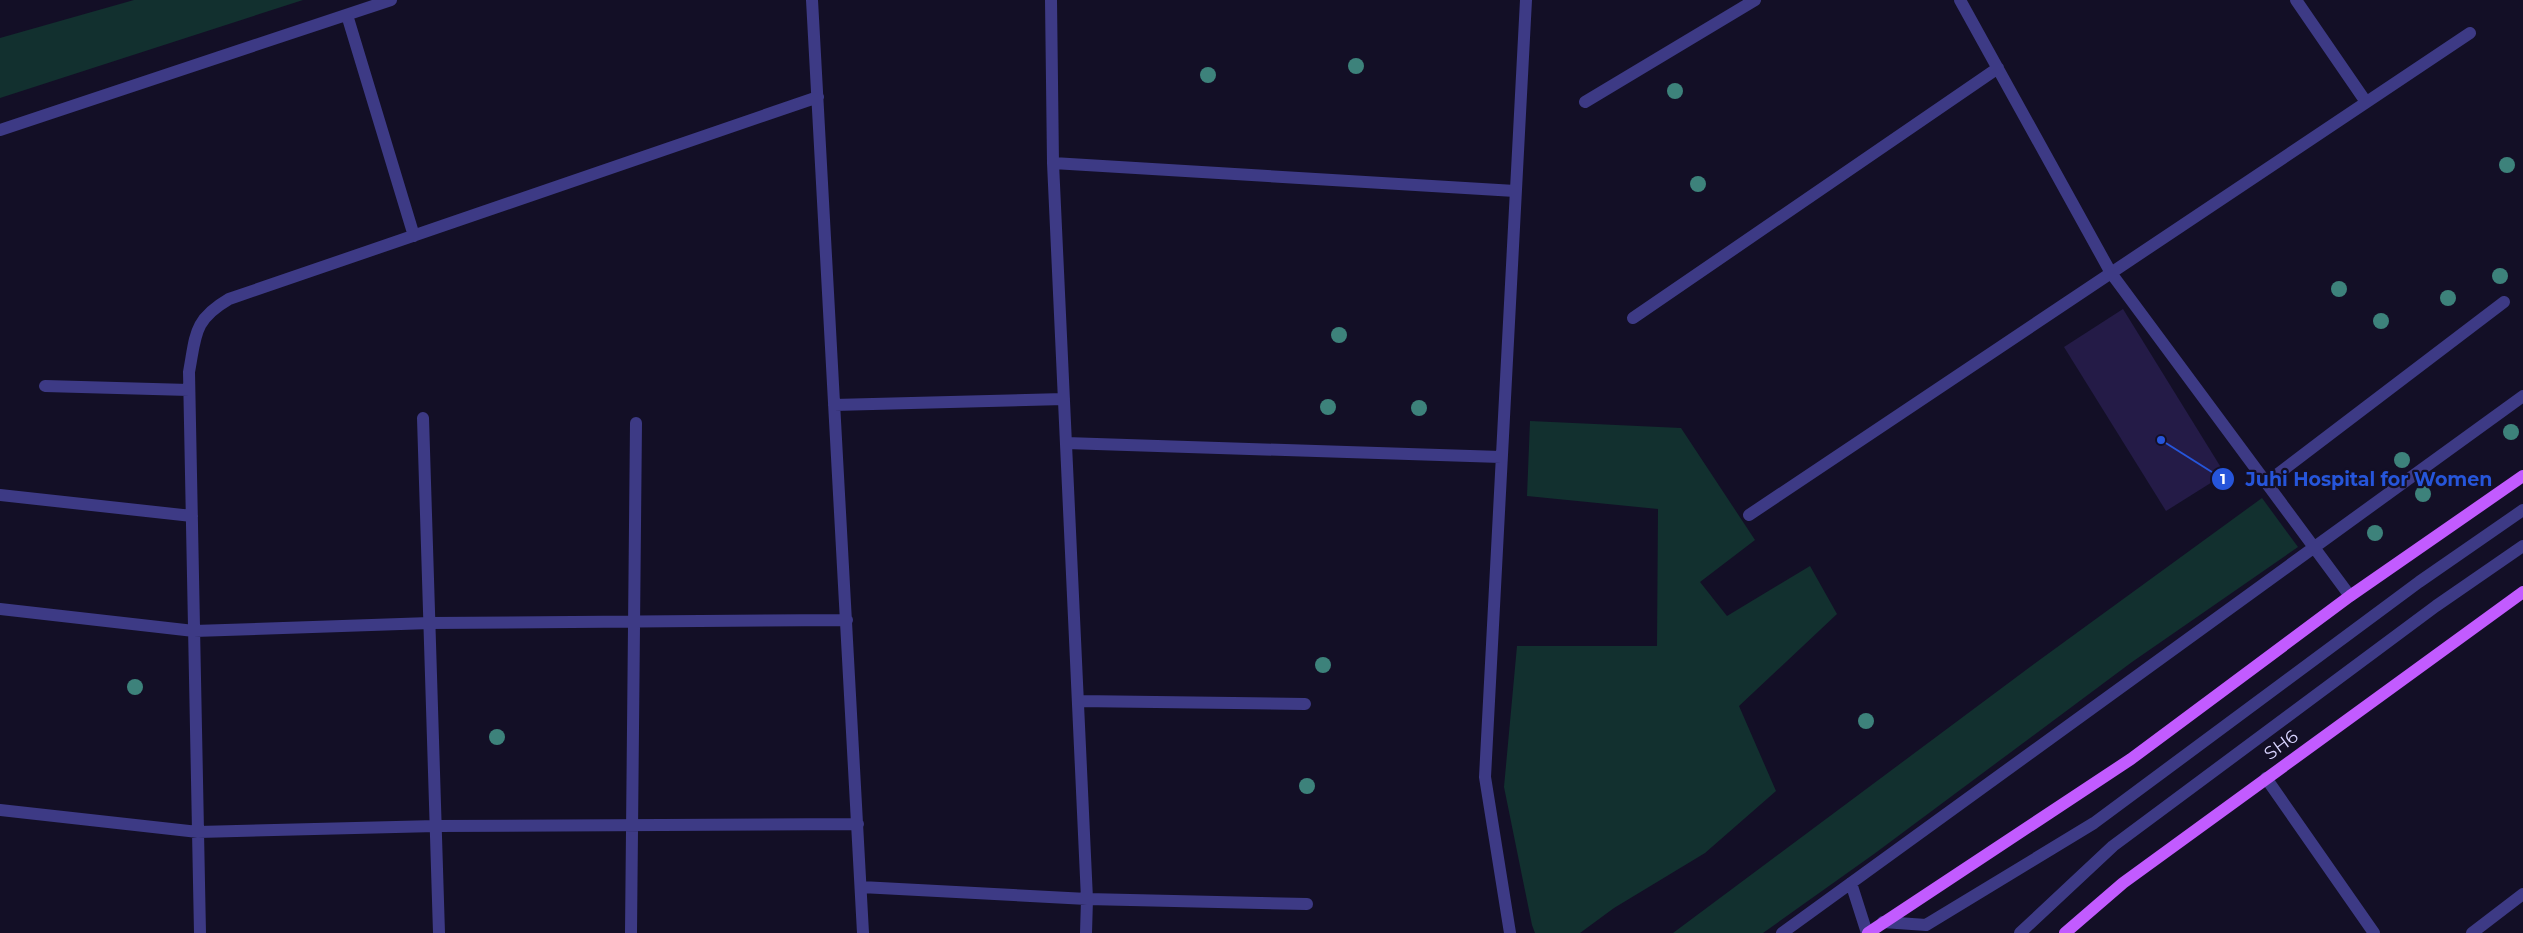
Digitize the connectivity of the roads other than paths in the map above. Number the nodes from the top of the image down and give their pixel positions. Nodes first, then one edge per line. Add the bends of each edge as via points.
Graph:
1 (391, 0) edge
2 (812, 0) edge
3 (1051, 0) edge
4 (1526, 0) edge
5 (1755, 0) edge
6 (1960, 0) edge
7 (2296, 0) edge
8 (346, 15) junction
9 (2470, 32) dead end
10 (1998, 68) junction
11 (818, 97) junction
12 (1585, 102) dead end
13 (2366, 102) junction
14 (0, 130) edge
15 (1053, 163) junction
16 (1516, 191) junction
17 (414, 236) junction
18 (2111, 273) junction
19 (2504, 302) dead end
20 (1633, 318) dead end
21 (45, 386) dead end
22 (189, 390) junction
23 (2523, 396) edge
24 (1064, 399) junction
25 (834, 405) junction
26 (423, 418) dead end
27 (636, 423) dead end
28 (1066, 443) junction
29 (1501, 457) junction
30 (2523, 476) edge
31 (2266, 483) junction
32 (0, 494) edge
33 (2523, 510) edge
34 (1749, 514) dead end
35 (192, 516) junction
36 (2523, 546) edge
37 (2314, 547) junction
38 (2523, 592) edge
39 (2350, 596) junction
40 (0, 609) edge
41 (846, 620) junction
42 (430, 623) junction
43 (634, 623) junction
44 (194, 631) junction
45 (1078, 701) junction
46 (1305, 704) dead end
47 (2266, 778) junction
48 (0, 810) edge
49 (858, 824) junction
50 (436, 826) junction
51 (632, 827) junction
52 (198, 832) junction
53 (1851, 883) junction
54 (861, 887) junction
55 (2523, 894) edge
56 (1087, 899) junction
57 (1308, 904) dead end
58 (1883, 922) junction
59 (2072, 931) edge
60 (200, 933) edge
61 (439, 933) edge
62 (631, 933) edge
63 (863, 933) edge
64 (1086, 933) edge
65 (1510, 933) edge
66 (1782, 933) edge
67 (1867, 933) edge
68 (2020, 933) edge
69 (2374, 933) edge
70 (2472, 933) edge

1 - 8 street
2 - 11 street
3 - 15 street
4 - 16 street
5 - 12 street
6 - 10 street
7 - 13 street
8 - 14 street
8 - 17 street
9 - 13 street
10 - 18 street
10 - 20 street
11 - 17 street
11 - 25 street
13 - 18 street
15 - 16 street
15 - 24 street
16 - 29 street
17 - 22 street via 229,299 209,311 197,331
18 - 31 street
18 - 34 street
19 - 31 street
21 - 22 street
22 - 35 street
23 - 37 street
24 - 25 street
24 - 28 street
25 - 41 street
26 - 42 street
27 - 43 street
28 - 29 street
28 - 45 street
29 - 65 street via 1485,777
30 - 39 main road
31 - 37 street
32 - 35 street
33 - 58 street via 2419,582 2094,823 1926,925
35 - 44 street
36 - 68 street via 2436,606 2113,846
37 - 39 street
37 - 53 street
38 - 47 main road, SH6
39 - 58 main road via 2131,759
40 - 44 street
41 - 43 street
41 - 49 street
42 - 43 street
42 - 44 street
42 - 50 street
43 - 51 street
44 - 52 street
45 - 46 street
45 - 56 street
47 - 59 main road, SH6 via 2123,883
47 - 69 street
48 - 52 street
49 - 51 street
49 - 54 street
50 - 51 street
50 - 52 street
50 - 61 street
51 - 62 street
52 - 60 street
53 - 66 street
53 - 67 street
54 - 56 street
54 - 63 street
55 - 70 street
56 - 57 street
56 - 64 street
58 - 67 main road

